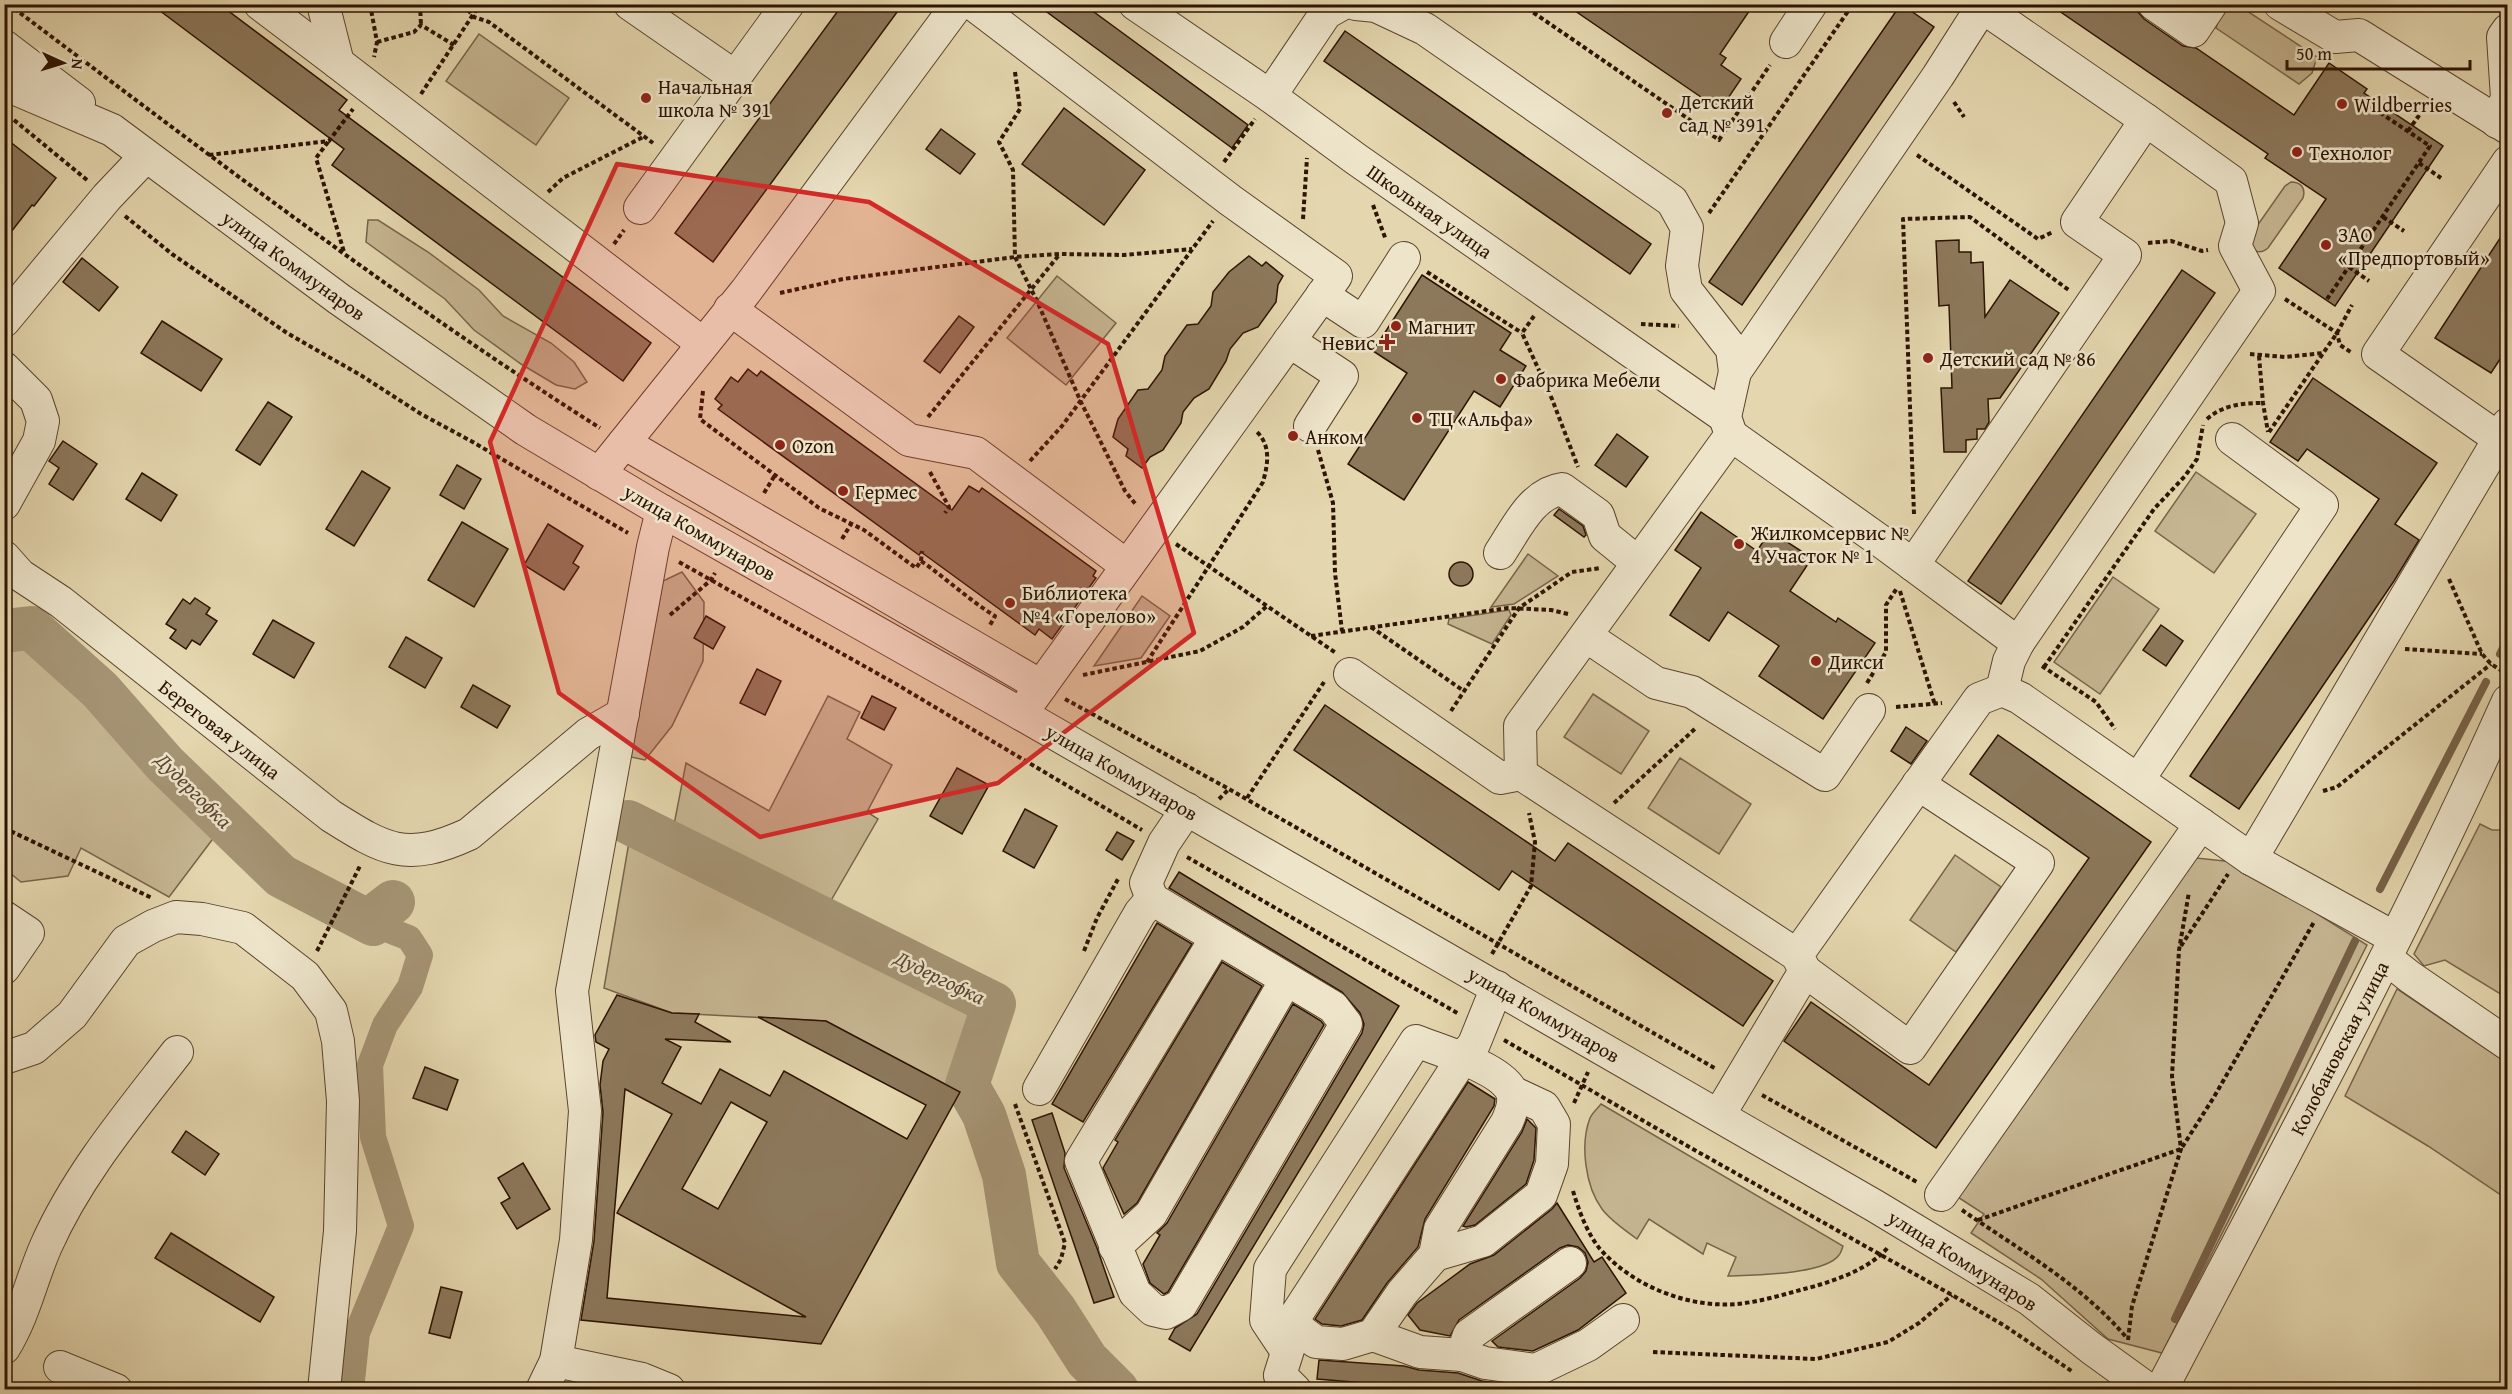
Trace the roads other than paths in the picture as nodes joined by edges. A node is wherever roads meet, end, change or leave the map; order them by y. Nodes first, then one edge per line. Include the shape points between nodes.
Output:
1 (260, 4) edge
2 (323, 4) edge
3 (788, 4) edge
4 (958, 4) edge
5 (973, 4) edge
6 (1134, 4) edge
7 (1342, 4) edge
8 (1356, 4) edge
9 (1811, 4) edge
10 (2154, 4) edge
11 (2211, 4) edge
12 (2280, 4) edge
13 (1980, 6) edge
14 (651, 10) edge
15 (2508, 30) edge
16 (1786, 42) road end
17 (4, 46) edge
18 (338, 63) junction
19 (734, 76) junction
20 (4, 84) edge
21 (1270, 96) junction
22 (2146, 120) junction
23 (2502, 125) edge
24 (112, 130) junction
25 (146, 156) junction
26 (2508, 162) edge
27 (640, 208) road end
28 (1417, 266) road end
29 (1322, 295) junction
30 (738, 300) junction
31 (4, 321) edge
32 (1289, 341) junction
33 (694, 353) junction
34 (4, 368) edge
35 (1735, 372) junction
36 (1310, 426) road end
37 (1728, 426) junction
38 (2504, 436) edge
39 (624, 443) junction
40 (2251, 443) road end
41 (599, 474) junction
42 (4, 504) edge
43 (662, 511) junction
44 (1500, 553) dead end
45 (1638, 562) junction
46 (1913, 565) junction
47 (12, 566) edge
48 (1127, 566) junction
49 (1590, 630) junction
50 (2018, 643) junction
51 (1338, 671) road end
52 (1043, 683) junction
53 (1990, 695) junction
54 (1869, 710) road end
55 (623, 714) junction
56 (1021, 714) junction
57 (2504, 719) edge
58 (2129, 773) junction
59 (1521, 774) junction
60 (1918, 784) junction
61 (1187, 809) junction
62 (2201, 824) junction
63 (2251, 859) junction
64 (1152, 899) junction
65 (4, 917) edge
66 (1216, 938) junction
67 (2390, 948) junction
68 (1801, 963) junction
69 (4, 968) edge
70 (1286, 980) junction
71 (1497, 987) junction
72 (2508, 1044) edge
73 (177, 1052) dead end
74 (4, 1058) edge
75 (1462, 1059) junction
76 (1040, 1089) dead end
77 (1512, 1092) junction
78 (1719, 1115) junction
79 (1941, 1195) road end
80 (1115, 1246) junction
81 (1435, 1255) junction
82 (1570, 1263) dead end
83 (1623, 1320) dead end
84 (1373, 1335) junction
85 (1292, 1337) junction
86 (4, 1348) edge
87 (1462, 1355) junction
88 (556, 1360) junction
89 (60, 1367) dead end
90 (116, 1389) edge
91 (324, 1389) edge
92 (542, 1389) edge
93 (669, 1389) edge
94 (1295, 1389) edge
95 (2149, 1389) edge
96 (2161, 1389) edge

1 - 18 street
2 - 18 street
3 - 19 street
4 - 30 street
5 - 29 street via 1336,276
6 - 21 street, Школьная улица
7 - 21 street via 1326,13
8 - 35 street via 1376,6 1425,29 1672,201 1687,228 1682,266 1686,290 1732,349
9 - 16 street
10 - 11 street via 2193,31
12 - 23 street via 2335,37 2359,35
13 - 22 street
13 - 35 street via 1895,139
14 - 19 street
15 - 23 street via 2503,37 2506,98
17 - 24 street, улица Коммунаров
18 - 33 street via 599,264
19 - 27 street
20 - 24 street, улица Коммунаров
21 - 37 street, Школьная улица
22 - 46 street via 2077,222 2125,255
22 - 50 street via 2231,181 2242,223 2235,246 2259,291
24 - 25 street, улица Коммунаров
25 - 31 street
25 - 41 street, улица Коммунаров via 348,306 526,430
26 - 38 street via 2378,354
28 - 29 street via 1363,322
29 - 32 street
30 - 33 street
30 - 48 street via 909,440 976,453
32 - 36 street via 1342,376
32 - 48 street
33 - 39 street
34 - 42 street via 36,400 44,421 39,441
35 - 37 street
37 - 45 street
37 - 46 street, Школьная улица
38 - 63 street
39 - 41 street
39 - 52 street
40 - 58 street via 2322,505
41 - 43 street, улица Коммунаров
43 - 55 street
43 - 56 street, улица Коммунаров
44 - 45 street via 1532,506 1552,491 1562,489 1598,515 1605,536
45 - 49 street
46 - 50 street, Школьная улица
47 - 55 street, Береговая улица via 331,816 373,842 399,851 434,847 469,834 588,734
48 - 52 street
49 - 54 street via 1656,683 1692,692 1825,775
49 - 59 street via 1520,726
50 - 53 street
51 - 59 street via 1500,778
52 - 56 street
53 - 58 street via 2020,698
53 - 60 street via 1948,742
55 - 88 street via 572,991 585,1111 576,1240
56 - 61 street, улица Коммунаров
57 - 67 street, Колобановская улица
58 - 62 street
59 - 68 street
60 - 68 street
60 - 68 street via 2038,863 1910,1048
61 - 64 street via 1164,843 1146,883
61 - 71 street, улица Коммунаров
62 - 63 street
62 - 79 street
63 - 67 street via 2326,901
64 - 66 street
64 - 76 street via 1140,913
65 - 69 street via 28,933
66 - 70 street
66 - 80 street via 1081,1161
67 - 72 street
67 - 96 street, Колобановская улица
68 - 78 street
70 - 80 street via 1151,1214
70 - 80 street via 1333,1007 1346,1024 1181,1305 1166,1313 1153,1310 1135,1293
71 - 75 street via 1474,1044
71 - 78 street, улица Коммунаров
73 - 86 street via 88,1168 46,1246 17,1327
74 - 91 street via 34,1048 72,1015 126,941 176,917 243,928 305,976 331,1011 343,1101 340,1231
75 - 77 street via 1501,1079
75 - 85 street via 1296,1315
75 - 85 street via 1416,1041 1270,1269 1266,1320
77 - 81 street via 1507,1122 1440,1229
77 - 81 street via 1544,1107 1554,1124 1552,1164 1541,1195 1483,1240
78 - 95 street, улица Коммунаров via 2029,1299
81 - 84 street
82 - 87 street via 1468,1335
83 - 87 street via 1588,1345 1536,1370 1485,1363
84 - 85 street via 1343,1344 1316,1342 1301,1331
84 - 87 street via 1420,1352
85 - 94 street via 1280,1375
88 - 92 street
88 - 93 street
89 - 90 street

